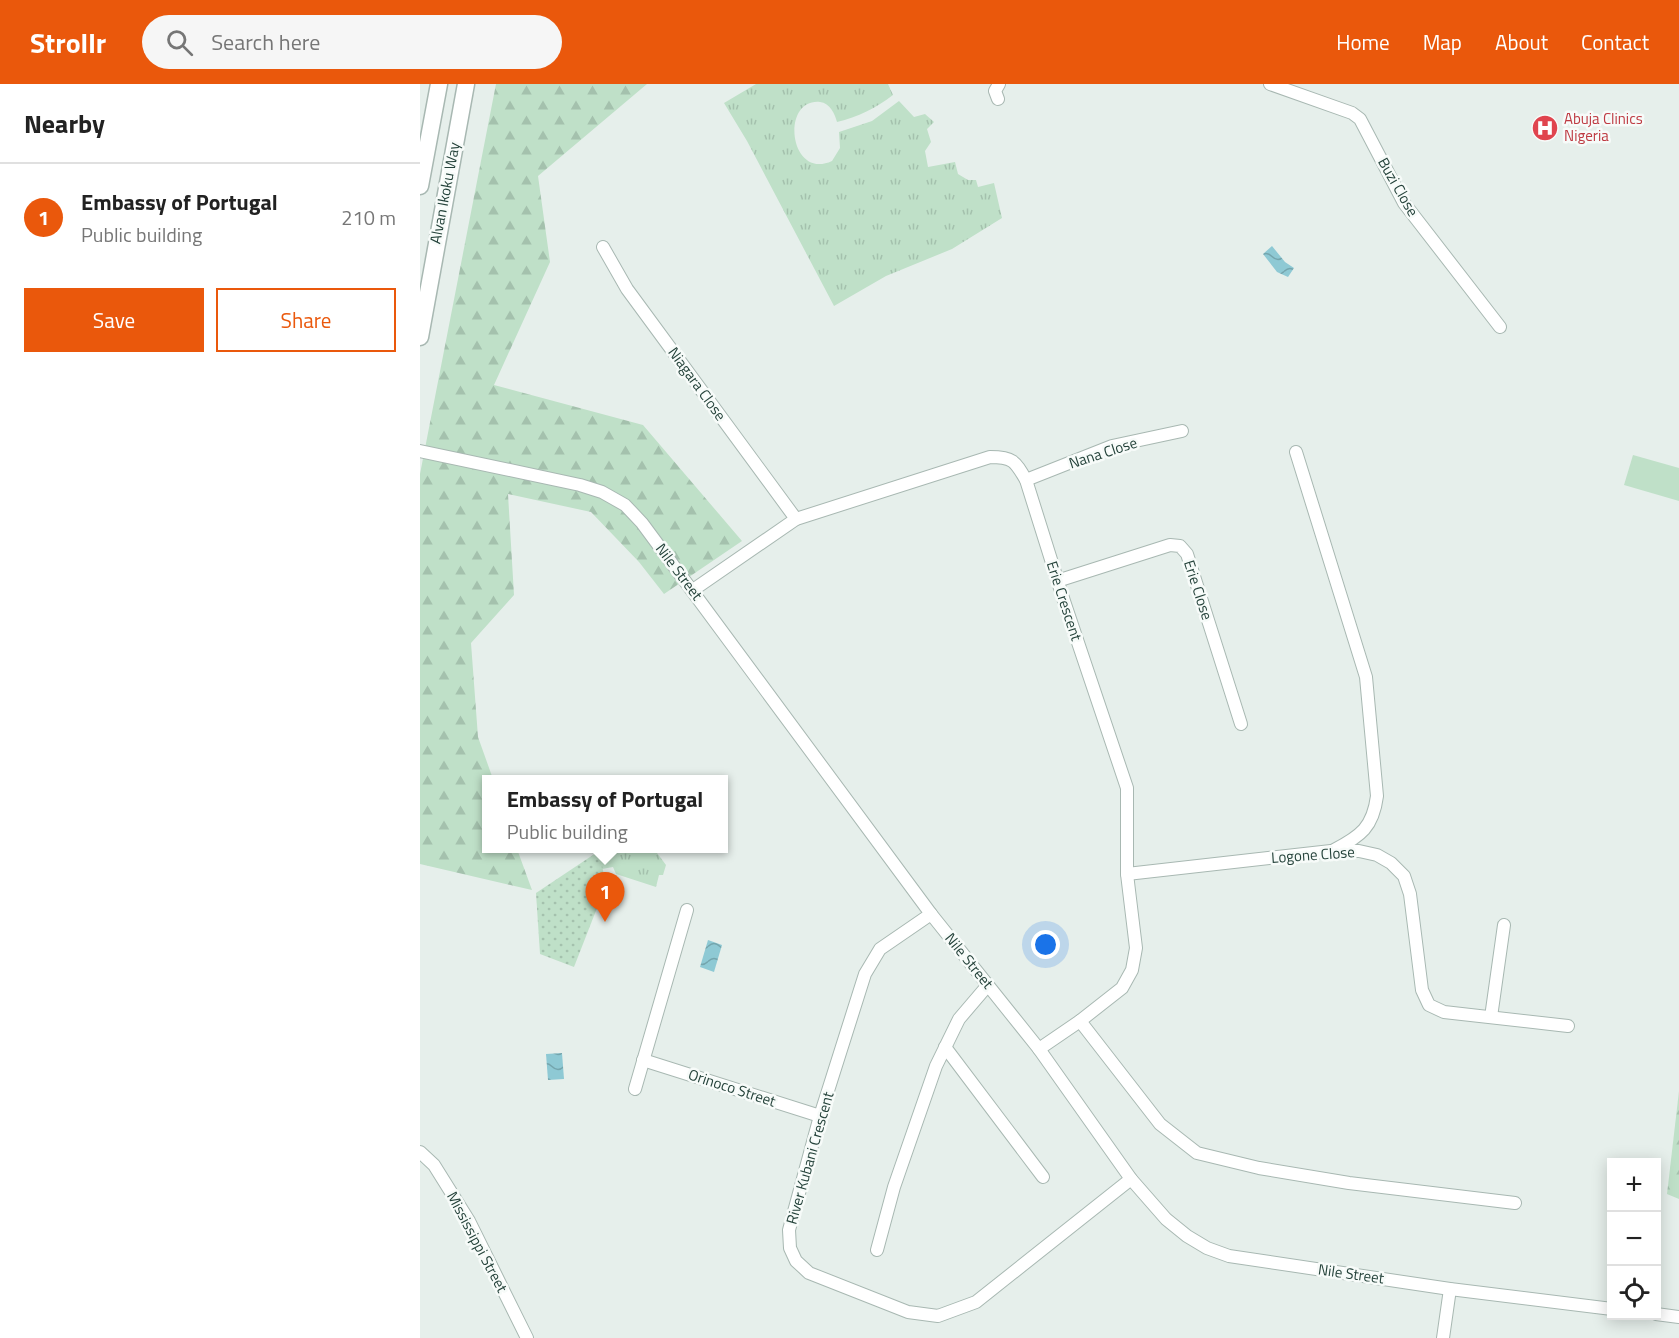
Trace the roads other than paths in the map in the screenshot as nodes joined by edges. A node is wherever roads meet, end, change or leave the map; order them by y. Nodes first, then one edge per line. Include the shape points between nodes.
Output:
1 (439, 84) edge
2 (466, 84) edge
3 (999, 84) edge
4 (1270, 84) edge
5 (999, 99) dead end
6 (420, 186) edge
7 (603, 246) dead end
8 (1500, 327) dead end
9 (420, 337) edge
10 (1182, 431) dead end
11 (420, 451) edge
12 (1296, 452) dead end
13 (1026, 480) junction
14 (796, 519) junction
15 (1057, 581) junction
16 (693, 590) junction
17 (1241, 724) dead end
18 (1331, 851) junction
19 (1127, 874) junction
20 (687, 910) dead end
21 (931, 914) junction
22 (1504, 926) dead end
23 (988, 985) junction
24 (1491, 1017) junction
25 (1080, 1021) junction
26 (1568, 1026) dead end
27 (945, 1047) junction
28 (1039, 1049) junction
29 (643, 1060) junction
30 (635, 1089) dead end
31 (820, 1116) junction
32 (420, 1152) edge
33 (1043, 1177) dead end
34 (1131, 1179) junction
35 (1515, 1203) dead end
36 (877, 1250) dead end
37 (1450, 1289) junction
38 (1607, 1309) edge
39 (1661, 1315) edge
40 (1679, 1317) edge
41 (527, 1338) edge
42 (1443, 1338) edge

1 - 6 street, Alvan Ikoku Way
2 - 9 street, Alvan Ikoku Way
3 - 5 street via 994,91
4 - 8 street, Buzi Close via 1360,119 1404,203
7 - 14 street, Niagara Close via 627,289
10 - 13 street, Nana Close via 1112,446
11 - 16 street, Nile Street via 602,492 625,505 642,523
12 - 18 street via 1366,677 1377,796 1374,814 1365,829
13 - 14 street, Erie Crescent via 1016,462 990,457
13 - 15 street, Erie Crescent
14 - 16 street, Erie Crescent
15 - 17 street, Erie Close via 1170,545 1180,546 1187,554
15 - 19 street, Erie Crescent via 1127,788
16 - 21 street, Nile Street
18 - 19 street, Logone Close
18 - 24 street, Logone Close via 1377,855 1404,876 1410,894 1422,990 1430,1005 1444,1012
19 - 25 street, Erie Crescent via 1136,948 1132,970 1122,988
20 - 29 street
21 - 23 street, Nile Street
21 - 31 street, River Kubani Crescent via 874,957
22 - 24 street
23 - 27 street via 959,1019
23 - 28 street, Nile Street
24 - 26 street, Logone Close
25 - 28 street, Erie Crescent
25 - 35 street via 1160,1124 1197,1153 1349,1183
27 - 33 street
27 - 36 street via 894,1187
28 - 34 street, Nile Street
29 - 30 street
29 - 31 street, Orinoco Street
31 - 34 street, River Kubani Crescent via 793,1211 790,1248 796,1261 809,1273 908,1312 938,1316 976,1302
32 - 41 street, Mississippi Street via 435,1165 469,1221
34 - 37 street, Nile Street via 1166,1219 1187,1236 1229,1256
37 - 38 street, Nile Street
37 - 42 street
39 - 40 street

